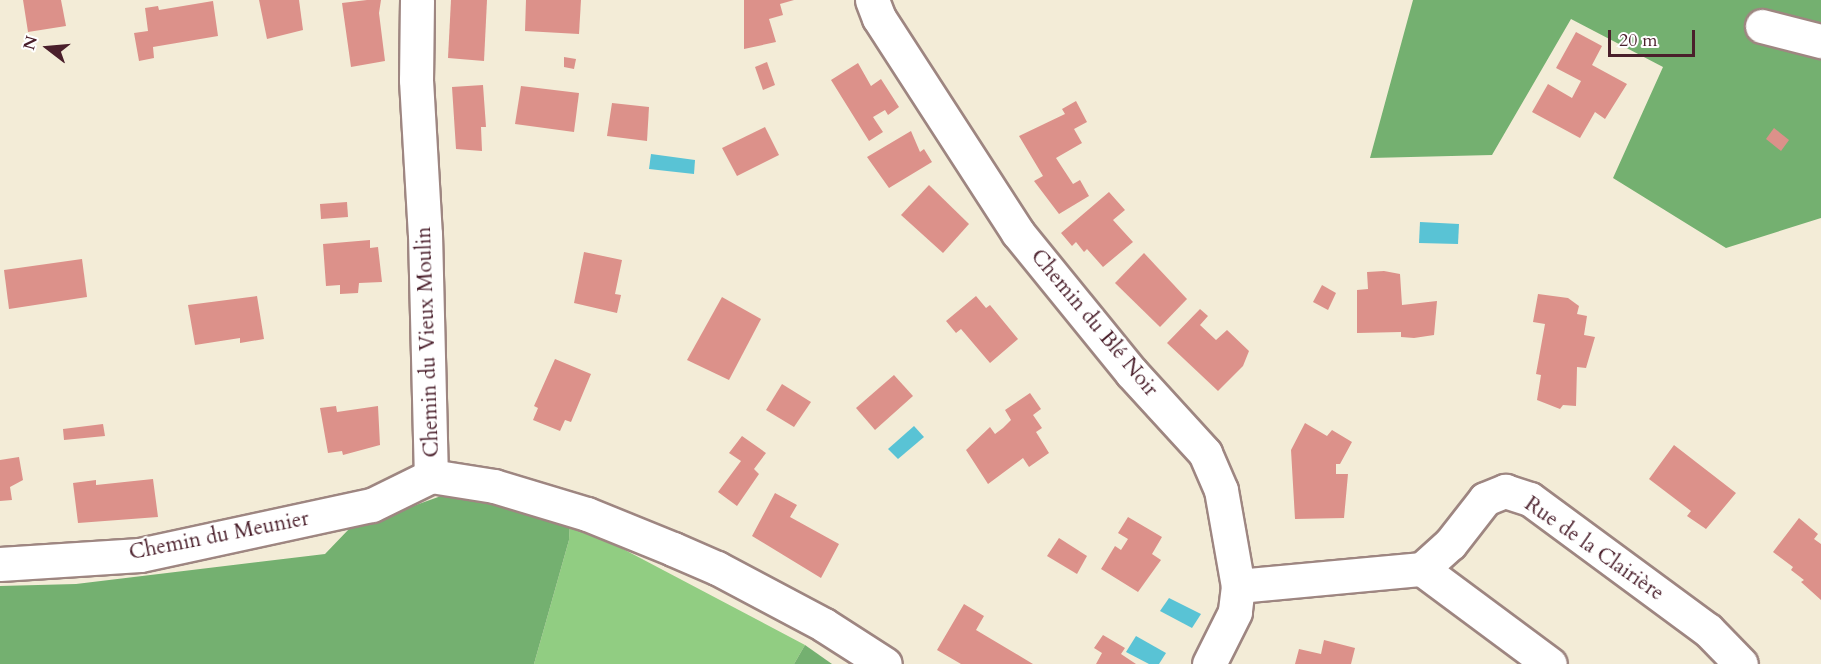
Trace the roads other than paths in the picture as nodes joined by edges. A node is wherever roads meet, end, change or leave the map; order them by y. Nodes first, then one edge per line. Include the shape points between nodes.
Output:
1 (417, 0) edge
2 (872, 0) edge
3 (1762, 26) dead end
4 (1821, 41) edge
5 (431, 476) junction
6 (0, 564) edge
7 (1422, 569) junction
8 (1239, 586) junction
9 (885, 664) edge
10 (1209, 664) edge
11 (1550, 664) edge
12 (1741, 664) edge

1 - 5 street, Chemin du Vieux Moulin via 416,80 425,234
2 - 8 street, Chemin du Blé Noir via 879,18 1018,233 1131,372 1205,453 1221,490
3 - 4 street
5 - 6 street, Chemin du Meunier via 372,505 140,555
5 - 9 street, Chemin du Vieux Moulin via 494,486 587,514 673,549 805,615
7 - 8 street
7 - 11 street
7 - 12 street, Rue de la Clairière via 1450,544 1485,499 1505,491 1530,499 1708,630
8 - 10 street, Chemin du Blé Noir via 1235,612

